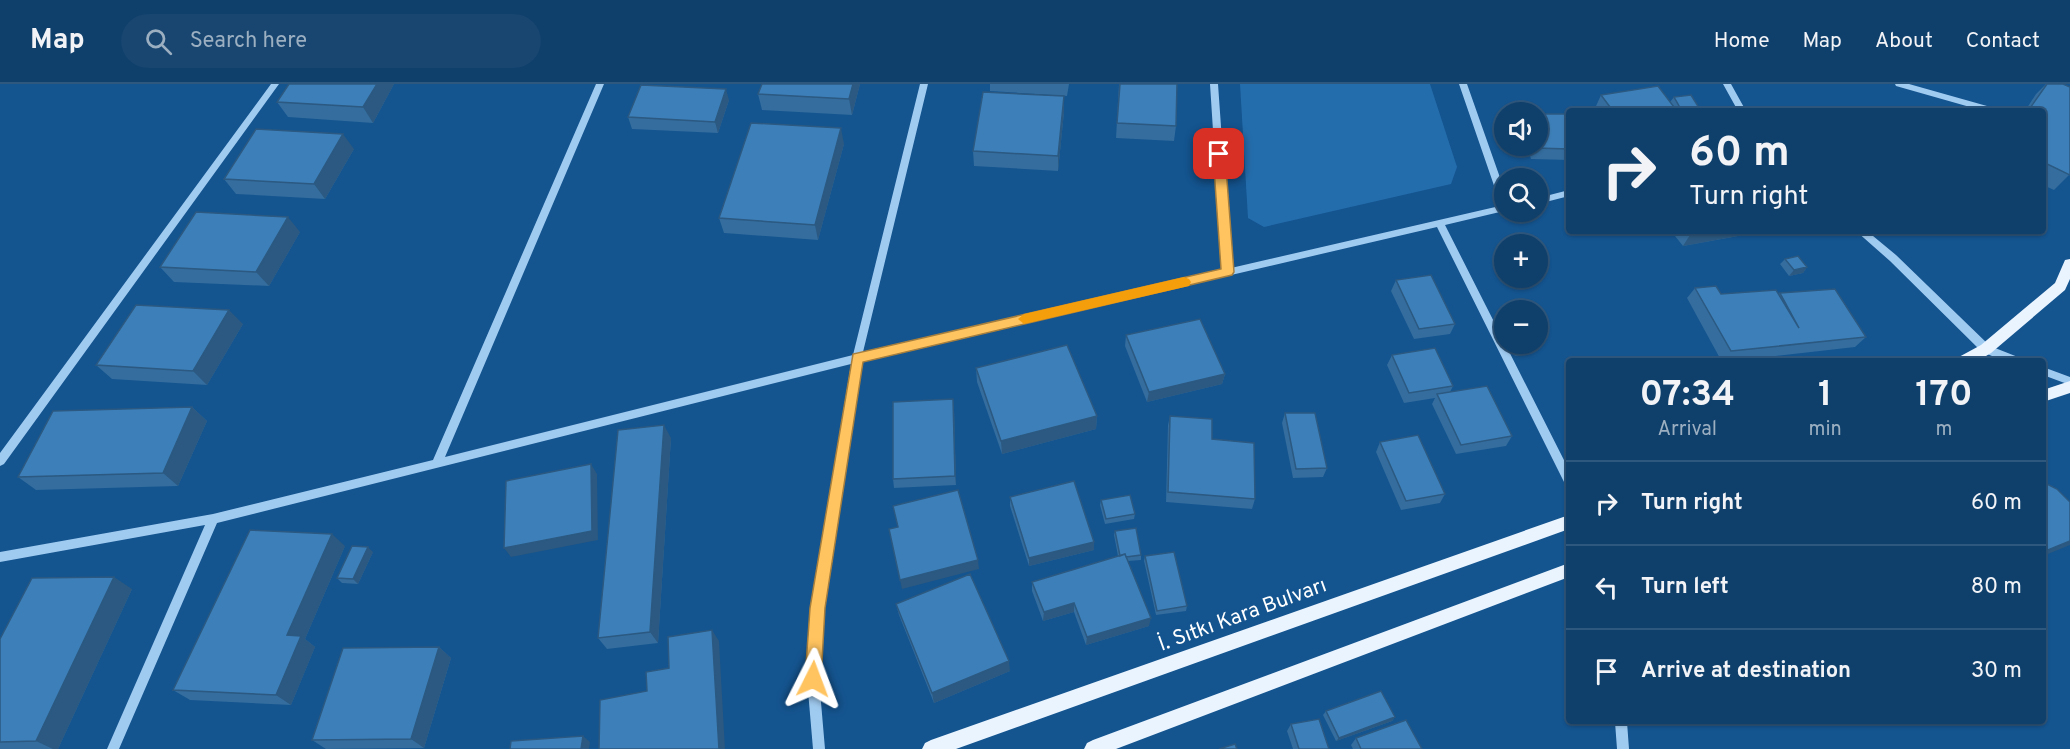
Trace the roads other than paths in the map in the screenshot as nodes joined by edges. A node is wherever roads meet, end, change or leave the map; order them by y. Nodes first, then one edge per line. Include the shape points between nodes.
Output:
1 (275, 84) edge
2 (600, 84) edge
3 (924, 84) edge
4 (1214, 84) edge
5 (1463, 84) edge
6 (1727, 84) edge
7 (1899, 84) edge
8 (1740, 108) edge
9 (1984, 108) dead end
10 (1494, 172) edge
11 (1566, 194) edge
12 (1548, 198) edge
13 (1494, 210) edge
14 (1440, 224) junction
15 (1865, 234) edge
16 (2070, 264) edge
17 (1227, 272) junction
18 (1986, 349) junction
19 (857, 358) junction
20 (1969, 358) edge
21 (2009, 358) edge
22 (2046, 372) edge
23 (2070, 381) edge
24 (2070, 387) edge
25 (2046, 395) edge
26 (0, 461) edge
27 (436, 464) junction
28 (1566, 475) edge
29 (213, 519) junction
30 (1566, 523) edge
31 (0, 557) edge
32 (1566, 571) edge
33 (1621, 724) edge
34 (113, 749) edge
35 (819, 749) edge
36 (931, 749) edge
37 (1094, 749) edge
38 (1623, 749) edge

1 - 26 street
2 - 27 street
3 - 19 street
4 - 17 street
5 - 10 street
6 - 8 street
7 - 9 street
11 - 12 street
13 - 14 street
14 - 17 street
14 - 28 street
15 - 18 street
16 - 18 main road via 2060,286
17 - 19 street
18 - 20 main road
18 - 21 street
19 - 27 street
19 - 35 street via 817,608 813,679
22 - 23 street
24 - 25 main road
27 - 29 street
29 - 31 street
29 - 34 street
30 - 36 main road, İ. Sıtkı Kara Bulvarı
32 - 37 main road
33 - 38 street

